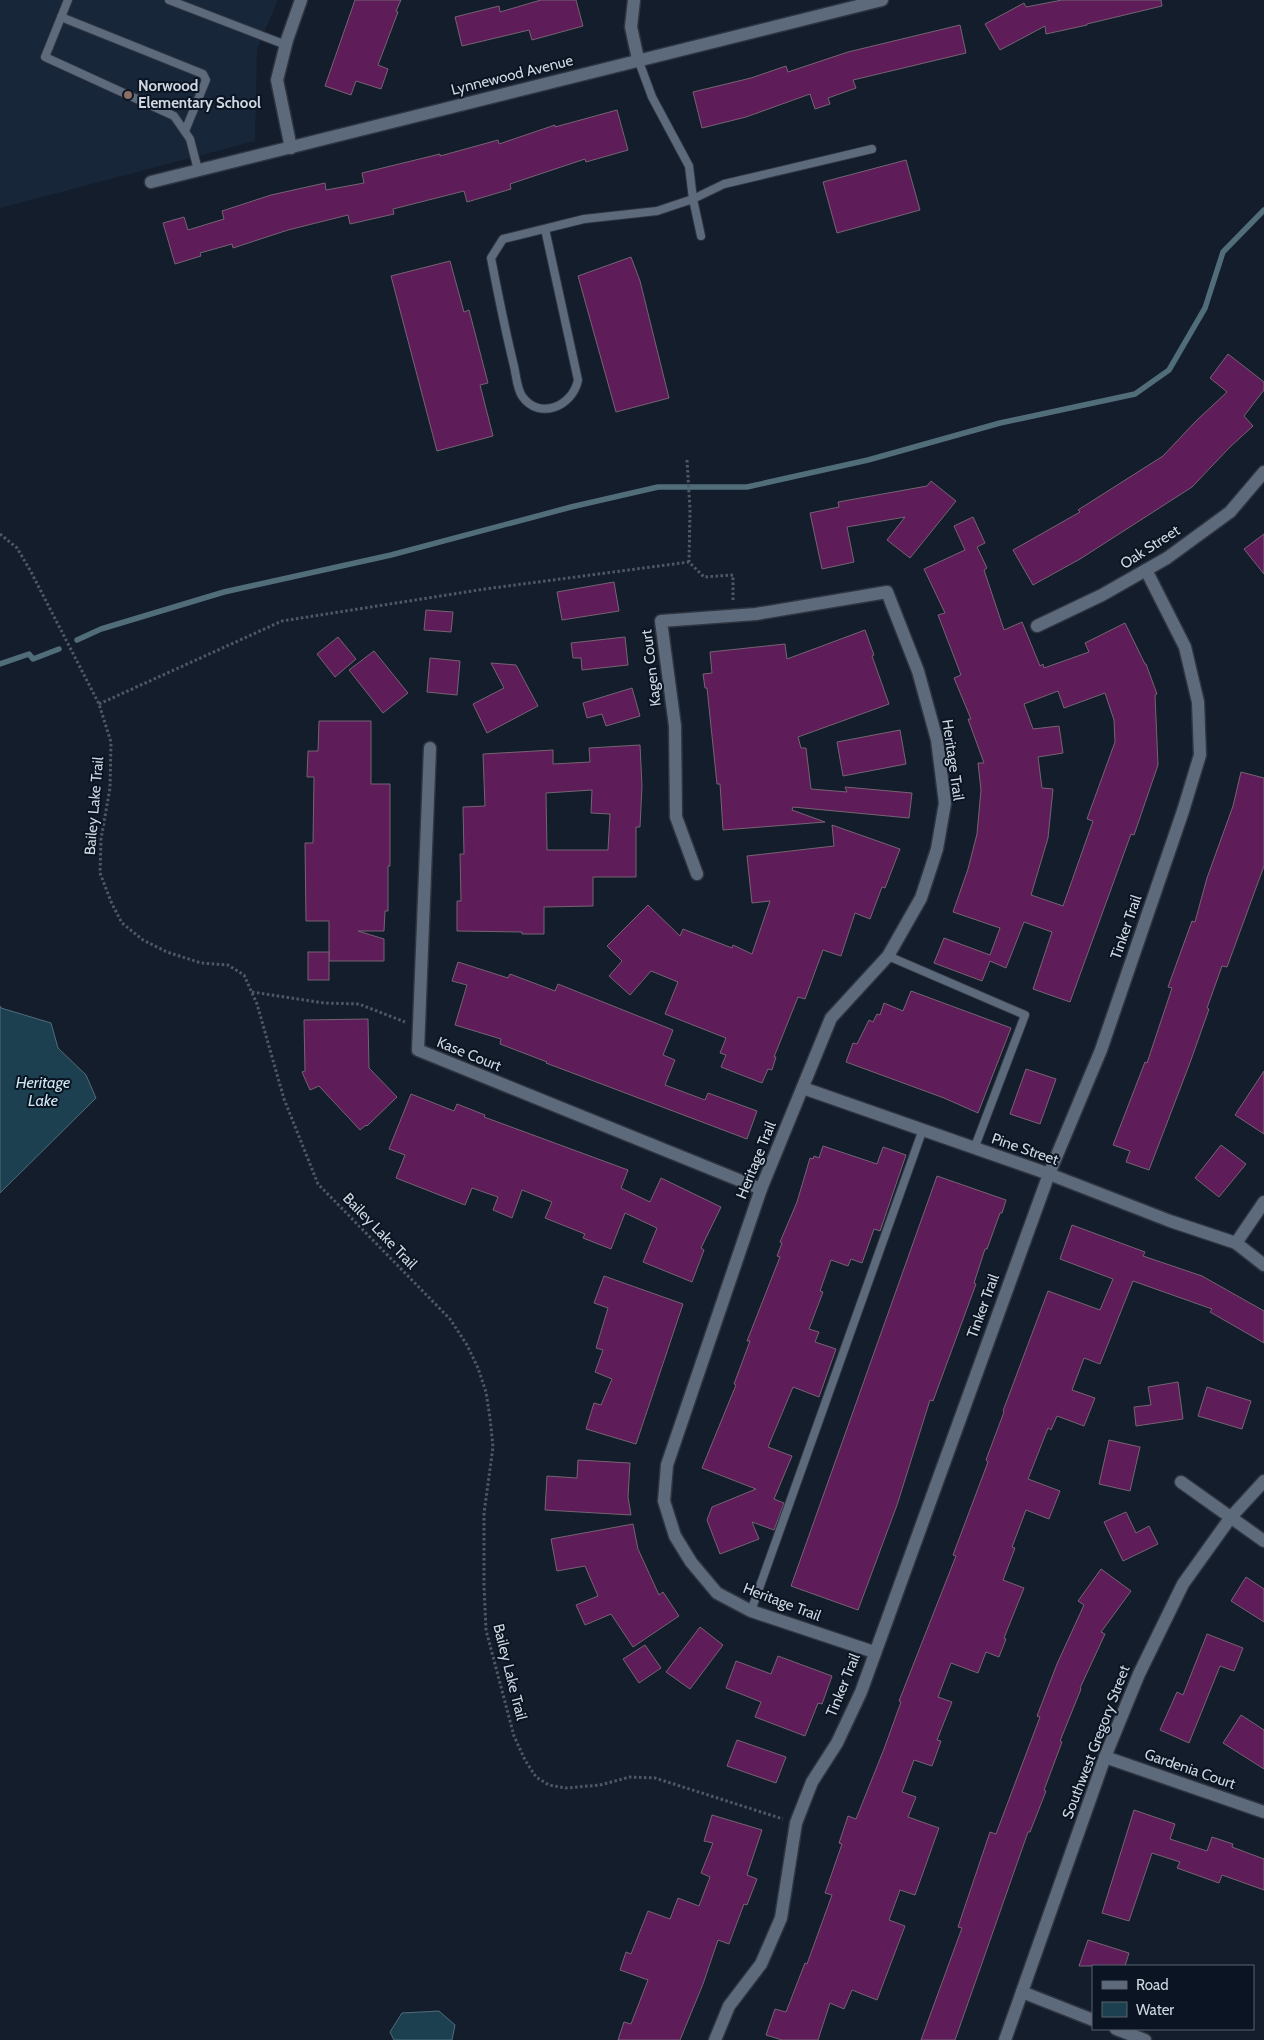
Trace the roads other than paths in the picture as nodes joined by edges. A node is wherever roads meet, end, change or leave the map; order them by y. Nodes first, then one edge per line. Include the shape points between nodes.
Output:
1 (68, 0) edge
2 (169, 0) edge
3 (301, 0) edge
4 (634, 0) edge
5 (882, 0) edge
6 (61, 17) junction
7 (286, 45) junction
8 (638, 59) junction
9 (185, 131) junction
10 (291, 148) junction
11 (872, 149) dead end
12 (198, 170) junction
13 (151, 182) dead end
14 (693, 200) junction
15 (545, 228) junction
16 (701, 236) dead end
17 (1264, 472) edge
18 (1146, 570) junction
19 (887, 592) joint
20 (1037, 626) dead end
21 (430, 748) dead end
22 (696, 874) dead end
23 (888, 956) junction
24 (803, 1088) junction
25 (923, 1129) junction
26 (974, 1149) junction
27 (1049, 1174) junction
28 (761, 1189) junction
29 (1264, 1202) edge
30 (1236, 1243) junction
31 (1264, 1265) edge
32 (1264, 1481) edge
33 (1181, 1482) dead end
34 (1230, 1517) junction
35 (1264, 1541) edge
36 (751, 1611) junction
37 (874, 1652) junction
38 (1105, 1756) junction
39 (1264, 1812) edge
40 (1022, 1992) junction
41 (1092, 2020) edge
42 (1119, 2030) edge
43 (714, 2040) edge
44 (1005, 2040) edge
45 (1146, 2040) edge

1 - 6 lane
2 - 7 lane
3 - 7 street
4 - 8 street via 631,27
5 - 8 street, Lynnewood Avenue
6 - 9 lane via 45,57 174,116
6 - 9 lane via 203,74 206,80
7 - 10 street via 277,80
8 - 10 street, Lynnewood Avenue
8 - 14 lane via 652,97 689,166
9 - 12 lane
10 - 12 street, Lynnewood Avenue
11 - 14 lane via 724,184
12 - 13 street, Lynnewood Avenue
14 - 15 lane via 657,211 584,218
14 - 16 lane
15 - 15 lane via 503,239 491,258 521,395 530,405 545,409 564,404 576,390 578,380
17 - 18 street, Oak Street via 1230,512
18 - 20 street, Oak Street
18 - 27 street, Tinker Trail via 1185,647 1198,702 1200,755 1101,1050
19 - 22 street, Kagen Court via 756,614 661,620 675,726 676,817
19 - 23 street, Heritage Trail via 918,671 937,740 946,803 938,849 921,898
21 - 28 street, Kase Court via 418,1050
23 - 24 street, Heritage Trail via 831,1018
23 - 26 lane via 1025,1015
24 - 25 street, Pine Street
24 - 28 street, Heritage Trail
25 - 26 street, Pine Street
25 - 36 lane
26 - 27 street, Pine Street
27 - 30 street, Pine Street
27 - 37 street, Tinker Trail
28 - 36 street, Heritage Trail via 667,1465 664,1501 675,1536 691,1562 717,1593
29 - 30 street
30 - 31 street, Pine Street
32 - 34 street, Southwest Gregory Street
33 - 34 street
34 - 35 street
34 - 38 street, Southwest Gregory Street via 1182,1584
36 - 37 street, Heritage Trail
37 - 43 street, Tinker Trail via 861,1692 812,1782 796,1823 781,1918 761,1964 729,2006
38 - 39 street, Gardenia Court
38 - 40 street, Southwest Gregory Street
40 - 41 street
40 - 44 street, Southwest Gregory Street
42 - 45 street

